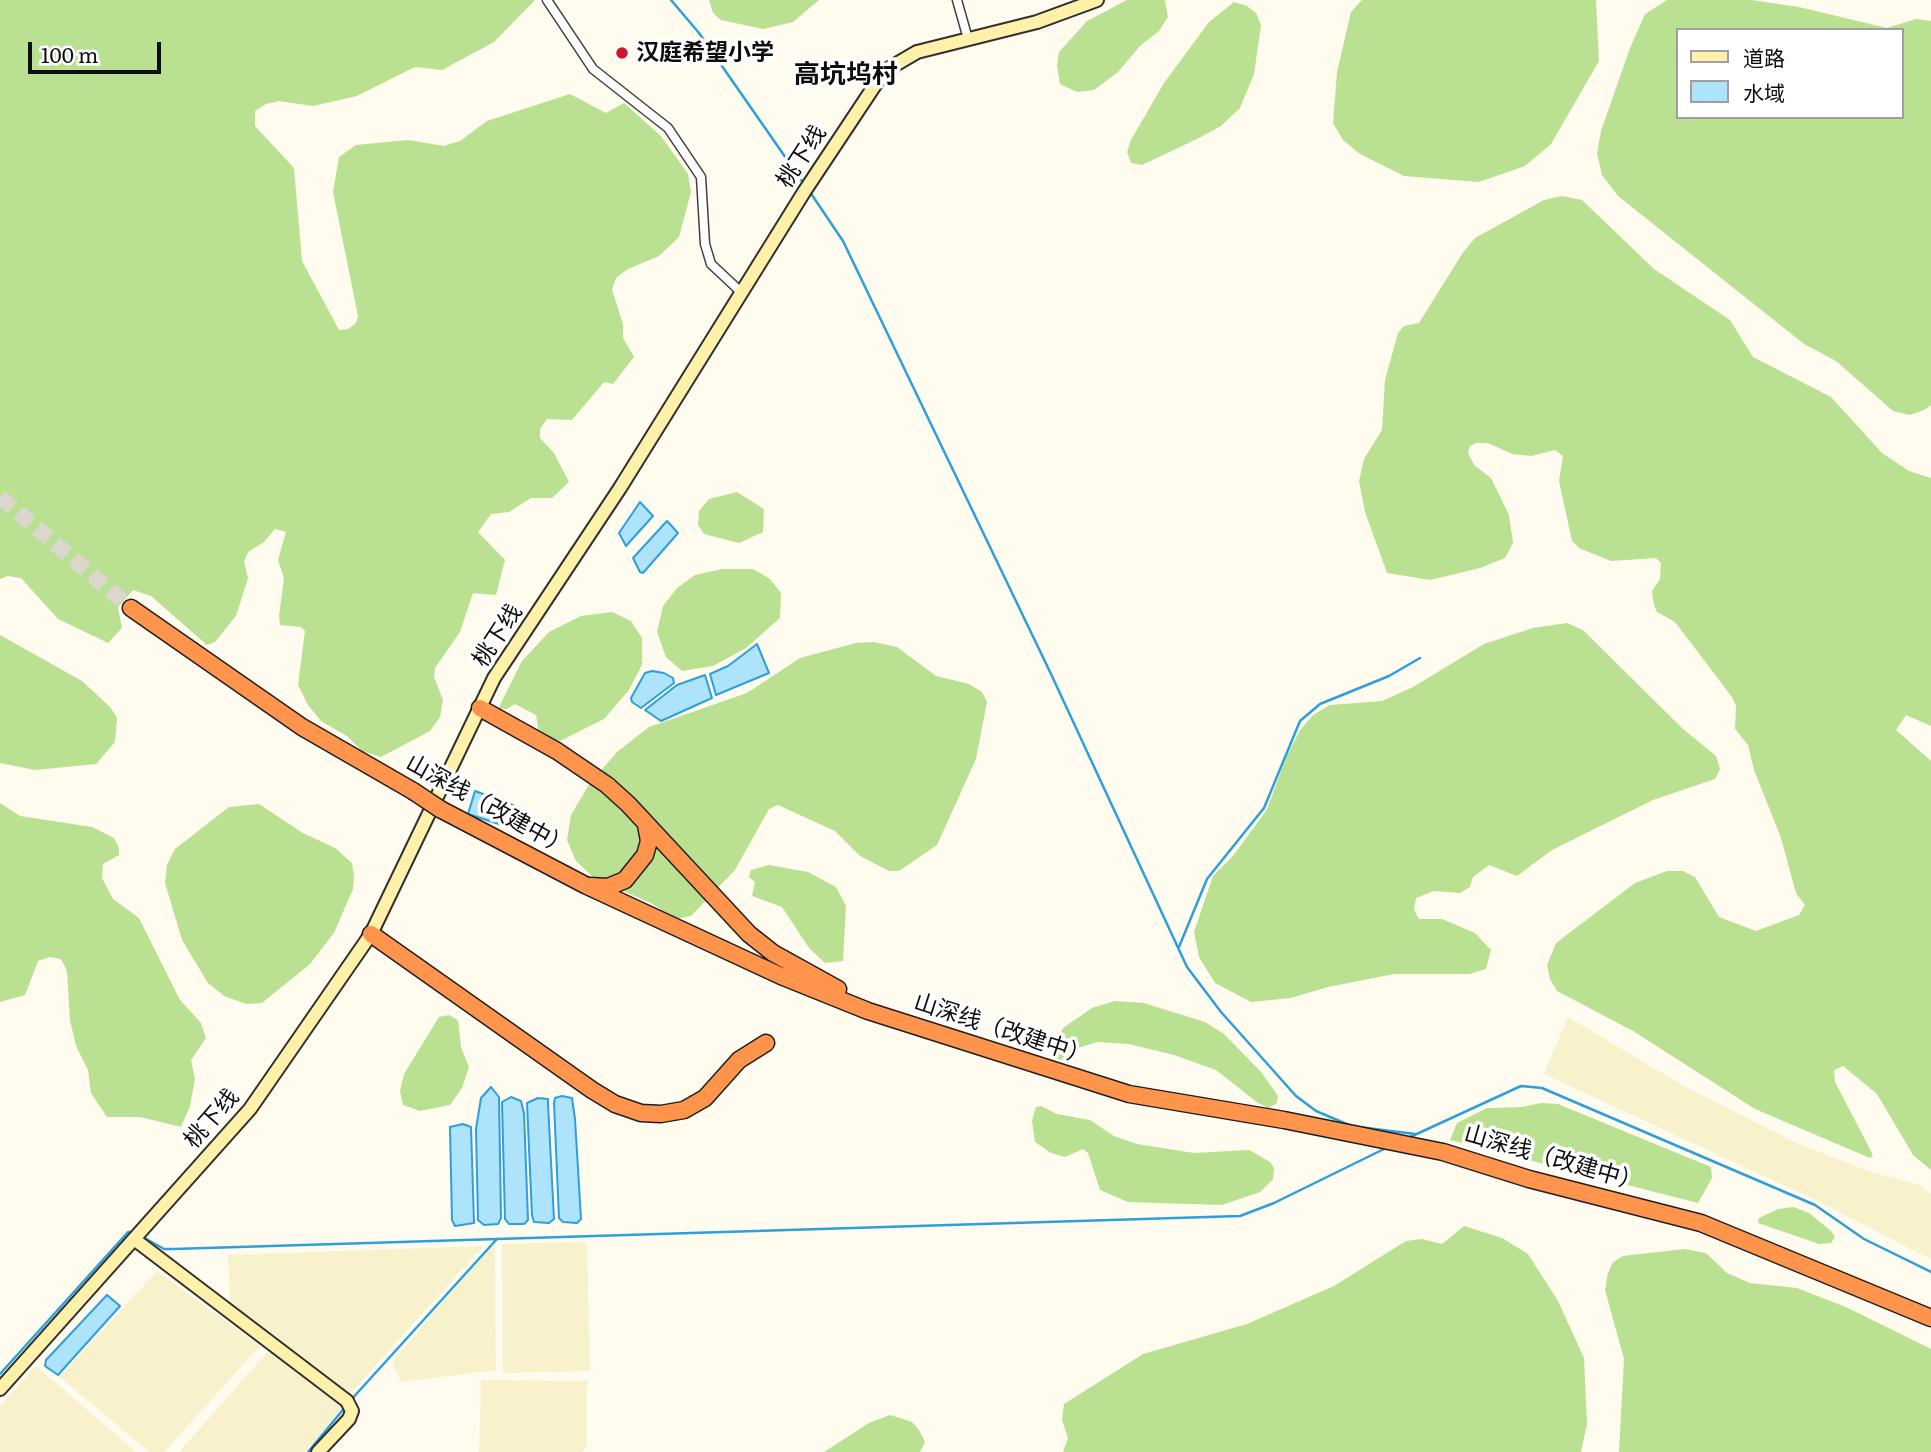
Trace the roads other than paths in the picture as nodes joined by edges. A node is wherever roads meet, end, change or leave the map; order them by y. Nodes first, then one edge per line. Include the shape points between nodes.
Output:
1 (547, 0) edge
2 (957, 0) edge
3 (1097, 0) edge
4 (968, 39) junction
5 (742, 293) junction
6 (131, 608) tunnel mouth
7 (480, 708) junction
8 (646, 825) junction
9 (587, 886) junction
10 (371, 934) junction
11 (940, 1034) junction
12 (766, 1043) dead end
13 (134, 1239) junction
14 (1931, 1318) edge
15 (0, 1389) edge
16 (318, 1452) edge

1 - 5 street via 593,69 668,128 701,177 705,244 712,264
2 - 4 street
3 - 4 main road, 桃下线 via 1037,22
4 - 5 main road, 桃下线 via 917,52 879,79
5 - 7 main road, 桃下线 via 494,678
6 - 9 highway, 山深线（改建中）, bridge via 302,727 474,828
7 - 8 highway via 607,785
7 - 10 main road, 桃下线
8 - 9 highway via 649,841 645,855 625,880 608,887
8 - 11 highway via 727,913 773,953 834,987
9 - 11 highway, 山深线（改建中） via 781,975
10 - 12 highway via 592,1090 641,1113 684,1110 705,1098 739,1060
10 - 13 main road, 桃下线 via 250,1109
11 - 14 highway, 山深线（改建中） via 1129,1094 1443,1152 1702,1223
13 - 15 main road, 桃下线
13 - 16 main road via 347,1401 352,1411 349,1419

